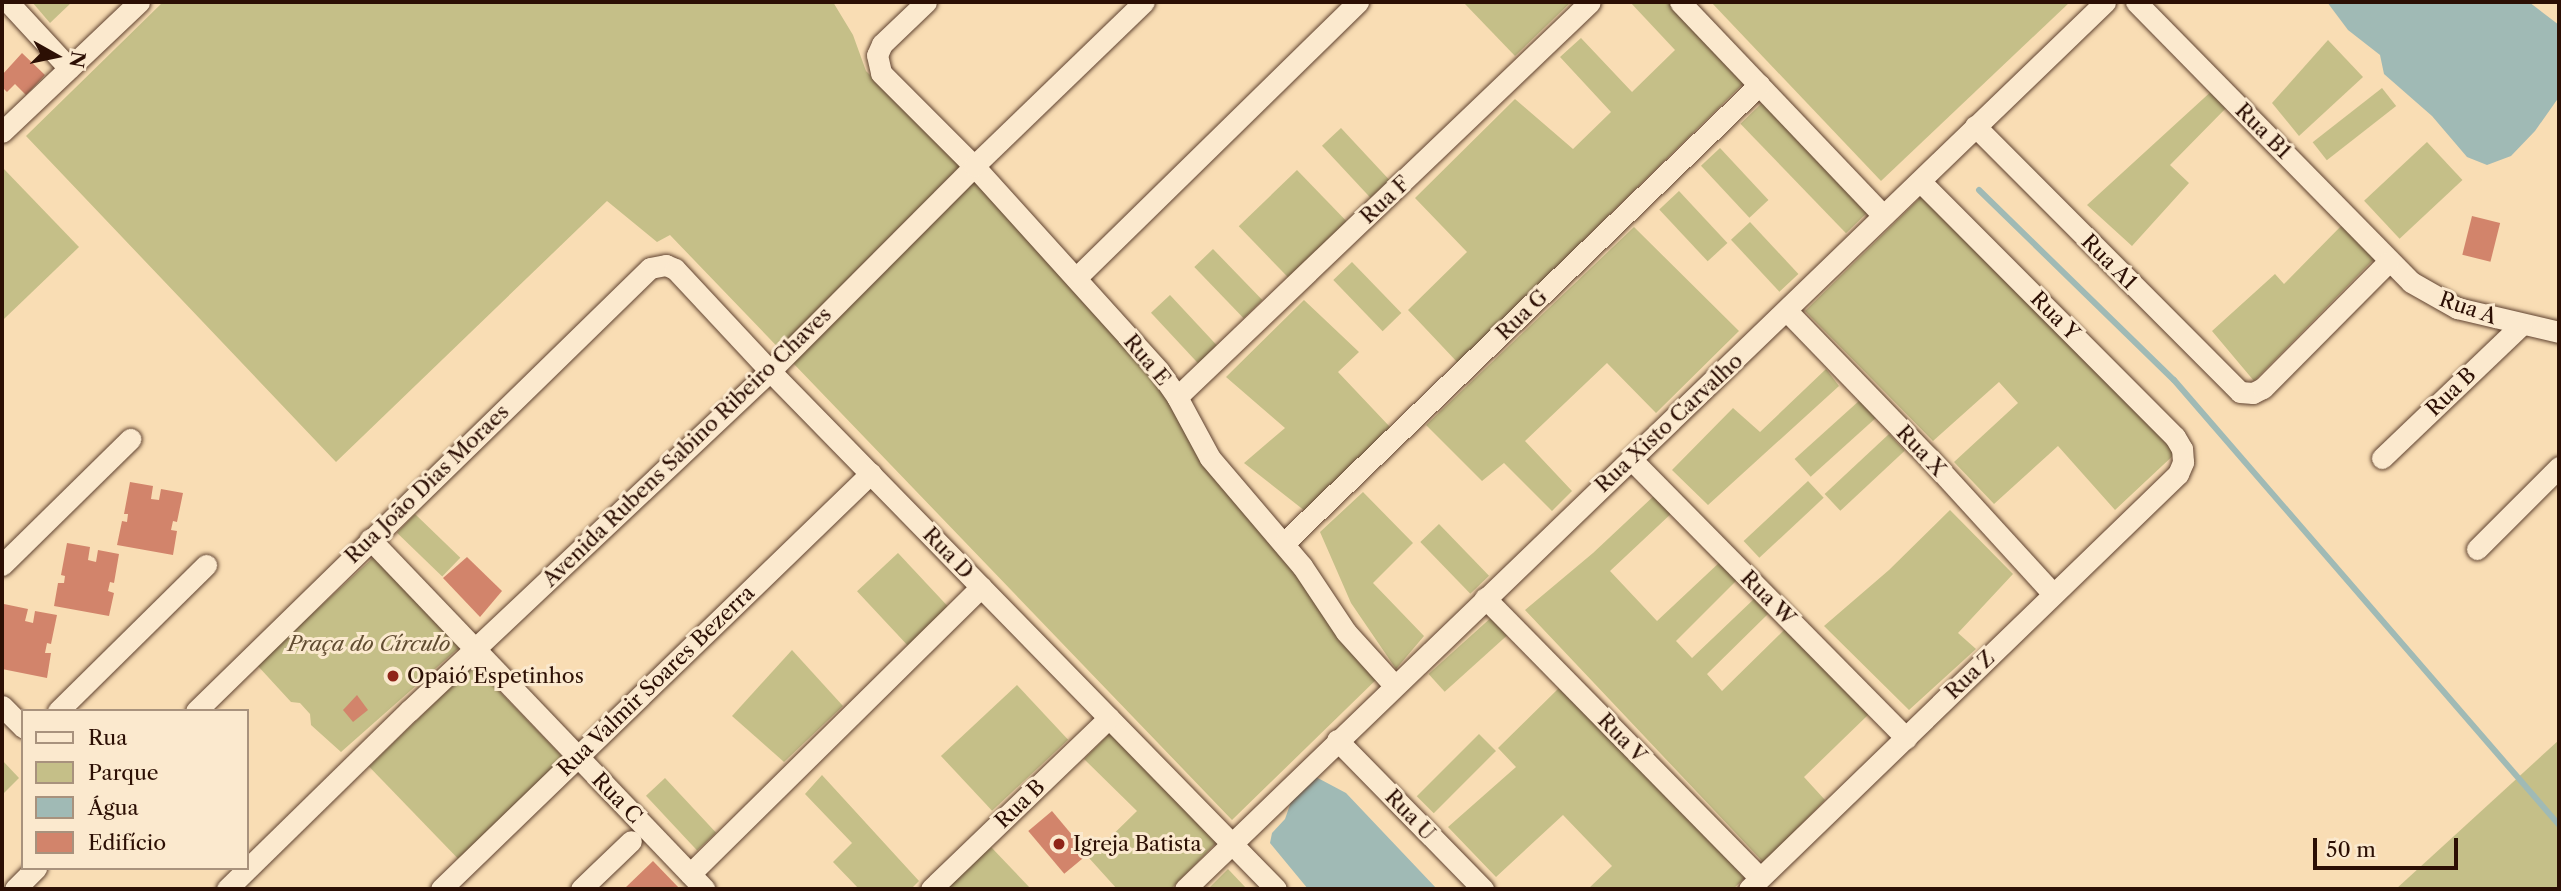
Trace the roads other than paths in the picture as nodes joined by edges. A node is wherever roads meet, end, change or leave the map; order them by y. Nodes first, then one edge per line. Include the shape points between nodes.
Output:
1 (8, 2) edge
2 (139, 2) edge
3 (926, 2) edge
4 (1144, 2) edge
5 (1358, 2) edge
6 (1591, 2) edge
7 (1680, 2) edge
8 (2105, 2) edge
9 (2136, 2) edge
10 (69, 68) junction
11 (1759, 85) junction
12 (1975, 126) junction
13 (2, 132) edge
14 (974, 166) junction
15 (1920, 181) junction
16 (1882, 215) junction
17 (2388, 262) junction
18 (662, 264) joint
19 (1076, 278) junction
20 (1787, 312) junction
21 (2521, 325) junction
22 (2559, 332) edge
23 (770, 371) junction
24 (1177, 397) junction
25 (130, 439) dead end
26 (2183, 456) joint
27 (2382, 458) dead end
28 (1631, 459) junction
29 (2559, 467) edge
30 (871, 472) junction
31 (370, 539) junction
32 (1284, 543) junction
33 (2477, 549) dead end
34 (2, 565) edge
35 (206, 565) dead end
36 (981, 587) junction
37 (2053, 594) junction
38 (1485, 598) junction
39 (475, 649) junction
40 (1394, 685) junction
41 (2, 706) edge
42 (60, 709) edge
43 (198, 709) edge
44 (1109, 718) junction
45 (21, 725) edge
46 (1906, 737) junction
47 (1337, 740) junction
48 (578, 756) junction
49 (631, 841) dead end
50 (1233, 843) junction
51 (34, 870) edge
52 (248, 870) edge
53 (248, 870) edge
54 (698, 882) edge
55 (1754, 884) edge
56 (15, 889) edge
57 (228, 889) edge
58 (441, 889) edge
59 (581, 889) edge
60 (931, 889) edge
61 (1185, 889) edge
62 (1276, 889) edge
63 (1483, 889) edge

1 - 10 street
2 - 10 street
3 - 14 street, Rua E via 882,44 877,55 881,73
4 - 14 street, Avenida Rubens Sabino Ribeiro Chaves
5 - 19 street
6 - 24 street, Rua F
7 - 11 street
8 - 12 street, Rua Xisto Carvalho
9 - 17 street, Rua B1
10 - 13 street
11 - 16 street
11 - 32 street, Rua G
12 - 15 street, Rua Xisto Carvalho
12 - 17 street, Rua A1 via 2230,385 2247,393 2263,388
14 - 19 street, Rua E
14 - 23 street, Avenida Rubens Sabino Ribeiro Chaves
15 - 16 street, Rua Xisto Carvalho
15 - 26 street, Rua Y via 2175,437
16 - 20 street, Rua Xisto Carvalho
17 - 21 street, Rua A via 2432,297
18 - 23 street, Rua D via 675,269
18 - 31 street, Rua João Dias Moraes via 650,268
19 - 24 street, Rua E
20 - 28 street, Rua Xisto Carvalho
20 - 37 street, Rua X
21 - 22 street, Rua A
21 - 27 street, Rua B
23 - 30 street, Rua D
23 - 39 street, Avenida Rubens Sabino Ribeiro Chaves
24 - 32 street, Rua E via 1209,458
25 - 34 street
26 - 37 street, Rua Z via 2178,474
28 - 38 street, Rua Xisto Carvalho
28 - 46 street, Rua W
29 - 33 street
30 - 36 street, Rua D
30 - 48 street, Rua Valmir Soares Bezerra
31 - 39 street, Rua C
31 - 43 street, Rua João Dias Moraes
32 - 40 street, Rua E via 1346,632
35 - 42 street
36 - 44 street, Rua D
36 - 54 street, Rua C
37 - 46 street, Rua Z
38 - 40 street, Rua Xisto Carvalho
38 - 55 street, Rua V
39 - 48 street, Rua C
39 - 53 street, Avenida Rubens Sabino Ribeiro Chaves
40 - 47 street, Rua Xisto Carvalho
41 - 45 street
44 - 50 street, Rua D
44 - 60 street, Rua B
46 - 55 street, Rua Z
47 - 50 street, Rua Xisto Carvalho
47 - 63 street, Rua U
48 - 54 street, Rua C
48 - 58 street, Rua Valmir Soares Bezerra
49 - 59 street
50 - 61 street, Rua Xisto Carvalho
50 - 62 street, Rua D
51 - 56 street
52 - 57 street, Avenida Rubens Sabino Ribeiro Chaves

